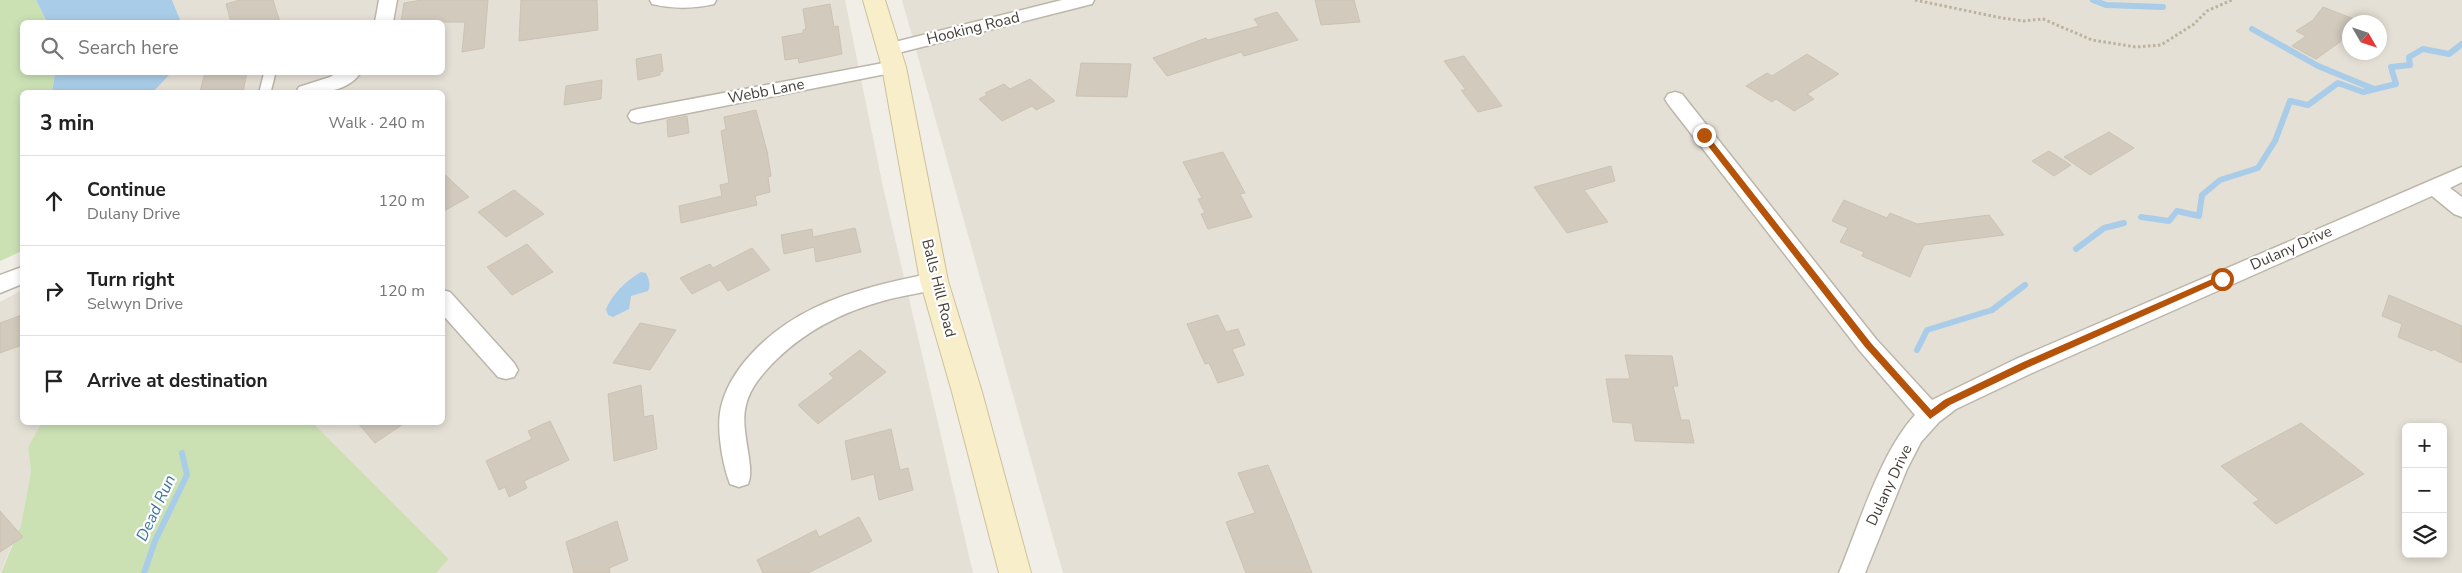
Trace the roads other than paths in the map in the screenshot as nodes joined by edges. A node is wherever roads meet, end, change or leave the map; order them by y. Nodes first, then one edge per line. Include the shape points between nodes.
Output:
1 (388, 0) edge
2 (660, 0) edge
3 (707, 0) edge
4 (874, 0) edge
5 (1085, 0) edge
6 (384, 20) edge
7 (892, 58) junction
8 (269, 75) edge
9 (348, 75) edge
10 (266, 90) edge
11 (312, 90) edge
12 (1675, 99) dead end
13 (638, 116) dead end
14 (2462, 174) edge
15 (2434, 186) junction
16 (2462, 210) edge
17 (20, 277) edge
18 (934, 281) junction
19 (0, 285) edge
20 (445, 301) edge
21 (506, 370) dead end
22 (1930, 415) junction
23 (738, 476) dead end
24 (1015, 573) edge
25 (1852, 573) edge

1 - 6 street
2 - 3 street via 679,3
4 - 7 street, Balls Hill Road
5 - 7 street, Hooking Road
7 - 13 street, Webb Lane
7 - 18 street, Balls Hill Road
8 - 10 lane
9 - 11 street
12 - 22 street via 1868,345
14 - 15 street, Dulany Drive
15 - 16 street
15 - 22 street, Dulany Drive via 2024,366 1947,402
17 - 19 street
18 - 23 street via 841,304 814,316 771,350 752,370 732,411 731,431
18 - 24 street, Balls Hill Road
20 - 21 street
22 - 25 street, Dulany Drive via 1912,435 1895,468

